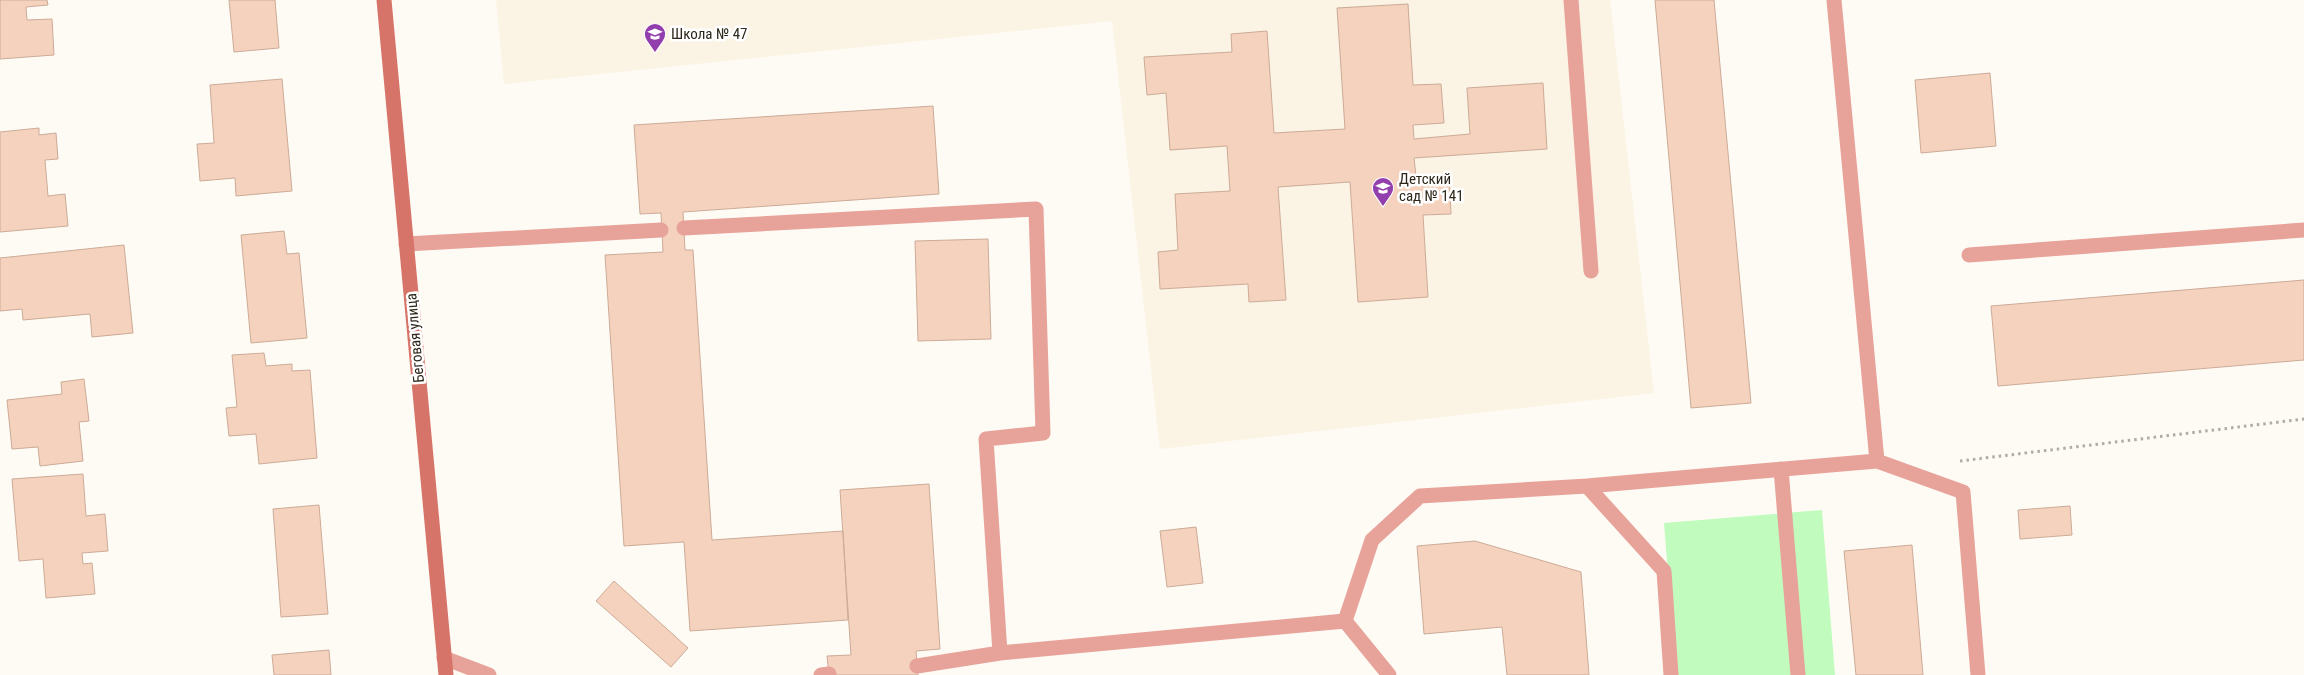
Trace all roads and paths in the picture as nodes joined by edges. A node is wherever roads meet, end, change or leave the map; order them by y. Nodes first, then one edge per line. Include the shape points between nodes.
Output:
1 (384, 0) edge
2 (1571, 0) edge
3 (1834, 0) edge
4 (684, 228) dead end
5 (662, 230) dead end
6 (2304, 230) edge
7 (406, 244) junction
8 (1969, 255) dead end
9 (1591, 271) dead end
10 (2304, 419) edge
11 (1878, 461) junction
12 (1958, 461) dead end
13 (1781, 469) junction
14 (1587, 486) junction
15 (1345, 621) junction
16 (1000, 653) junction
17 (444, 658) junction
18 (917, 666) dead end
19 (446, 675) edge
20 (489, 675) edge
21 (1389, 675) edge
22 (1672, 675) edge
23 (1798, 675) edge
24 (1978, 675) edge

1 - 7 street, Беговая улица
2 - 9 lane
3 - 11 lane
4 - 16 lane via 1036,209 1043,433 986,439
5 - 7 lane
6 - 8 lane
7 - 17 street, Беговая улица
10 - 12 path
11 - 13 lane
11 - 24 lane via 1963,492
13 - 14 lane
13 - 23 lane
14 - 15 lane via 1420,496 1372,540
14 - 22 lane via 1664,571
15 - 16 lane
15 - 21 lane
16 - 18 lane
17 - 19 street, Беговая улица
17 - 20 lane

